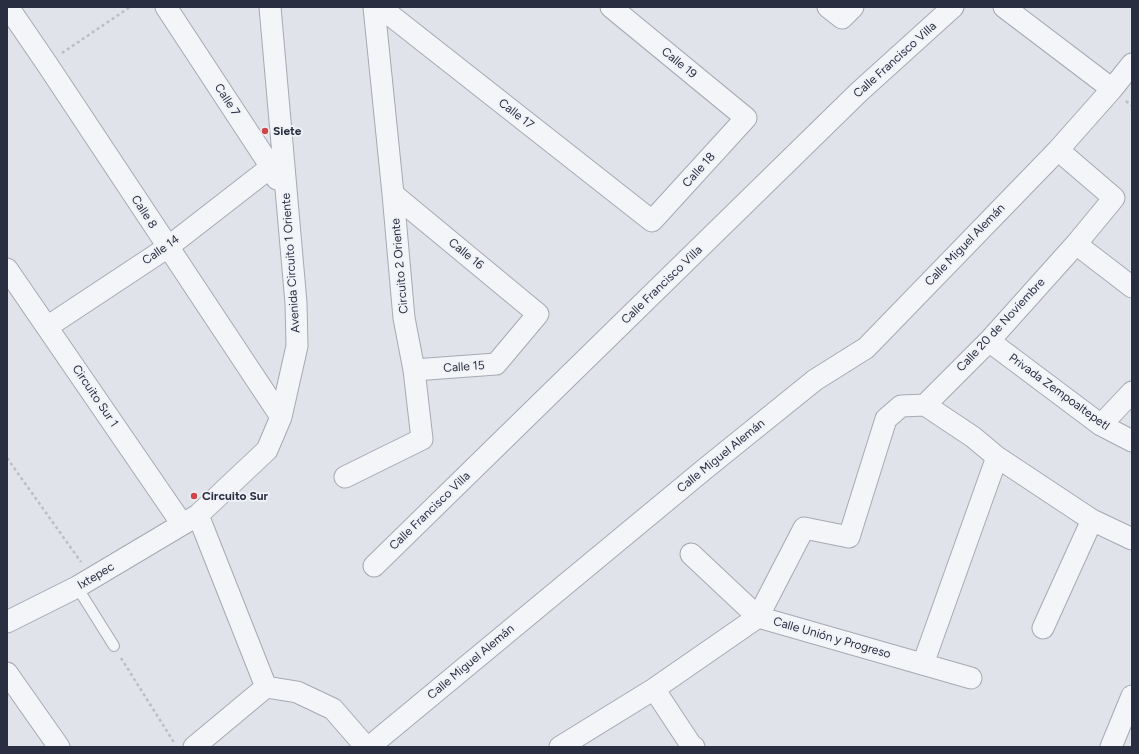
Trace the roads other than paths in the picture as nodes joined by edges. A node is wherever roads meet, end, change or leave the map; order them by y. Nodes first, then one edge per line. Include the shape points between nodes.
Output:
1 (8, 7) edge
2 (166, 7) edge
3 (270, 7) edge
4 (374, 7) edge
5 (380, 7) edge
6 (611, 7) edge
7 (953, 7) edge
8 (1004, 7) edge
9 (1132, 64) edge
10 (1112, 89) junction
11 (746, 118) joint
12 (1058, 150) junction
13 (271, 167) junction
14 (393, 194) junction
15 (286, 196) junction
16 (652, 221) joint
17 (1076, 244) junction
18 (168, 247) junction
19 (7, 269) edge
20 (1132, 287) edge
21 (538, 314) joint
22 (47, 327) junction
23 (988, 341) junction
24 (414, 370) junction
25 (1132, 392) edge
26 (925, 405) junction
27 (281, 417) junction
28 (1101, 425) junction
29 (1132, 441) edge
30 (997, 457) junction
31 (345, 477) dead end
32 (190, 519) junction
33 (1092, 520) junction
34 (1132, 539) edge
35 (691, 554) dead end
36 (374, 566) dead end
37 (85, 583) junction
38 (758, 617) junction
39 (7, 622) edge
40 (1043, 628) dead end
41 (114, 646) road end
42 (923, 664) junction
43 (7, 673) edge
44 (971, 678) dead end
45 (266, 687) junction
46 (654, 689) junction
47 (1132, 696) edge
48 (691, 746) edge
49 (59, 747) edge
50 (194, 747) edge
51 (366, 747) edge
52 (369, 747) edge
53 (560, 747) edge
54 (1112, 747) edge

1 - 18 street, Calle 8
2 - 13 street, Calle 7
3 - 15 street, Avenida Circuito 1 Oriente
4 - 14 street, Circuito 2 Oriente
5 - 16 street, Calle 17
6 - 11 street, Calle 19
7 - 36 street, Calle Francisco Villa via 859,92
8 - 10 street
9 - 10 street
10 - 12 street
11 - 16 street, Calle 18
12 - 17 street, Calle 20 de Noviembre via 1114,198
12 - 52 street, Calle Miguel Alemán via 866,348 815,380
13 - 15 street, Calle 7
13 - 18 street, Calle 14
14 - 21 street, Calle 16
14 - 24 street, Circuito 2 Oriente via 404,318
15 - 27 street, Avenida Circuito 1 Oriente via 296,303 297,346
17 - 20 street
17 - 23 street, Calle 20 de Noviembre
18 - 22 street, Calle 14
18 - 27 street, Calle 8
19 - 22 street, Circuito Sur 1
21 - 24 street, Calle 15 via 496,364
22 - 32 street, Circuito Sur 1
23 - 26 street, Calle 20 de Noviembre
23 - 28 street, Privada Zempoaltepetl
24 - 31 street, Circuito 2 Oriente via 422,439
25 - 28 street
26 - 30 street via 973,437
26 - 38 street via 901,406 886,419 849,537 804,528
27 - 32 street, Avenida Circuito 1 Oriente via 267,450
28 - 29 street, Privada Zempoaltepetl
30 - 33 street
30 - 42 street
32 - 37 street, Ixtepec
32 - 45 street, Circuito Sur 1
33 - 34 street
33 - 40 street
35 - 38 street
37 - 39 street, Ixtepec
37 - 41 lane
38 - 42 street, Calle Unión y Progreso
38 - 46 street, Calle Unión y Progreso
42 - 44 street, Calle Unión y Progreso
43 - 49 street
45 - 50 street
45 - 51 street via 297,692 333,709
46 - 48 street
46 - 53 street, Calle Unión y Progreso
47 - 54 street

